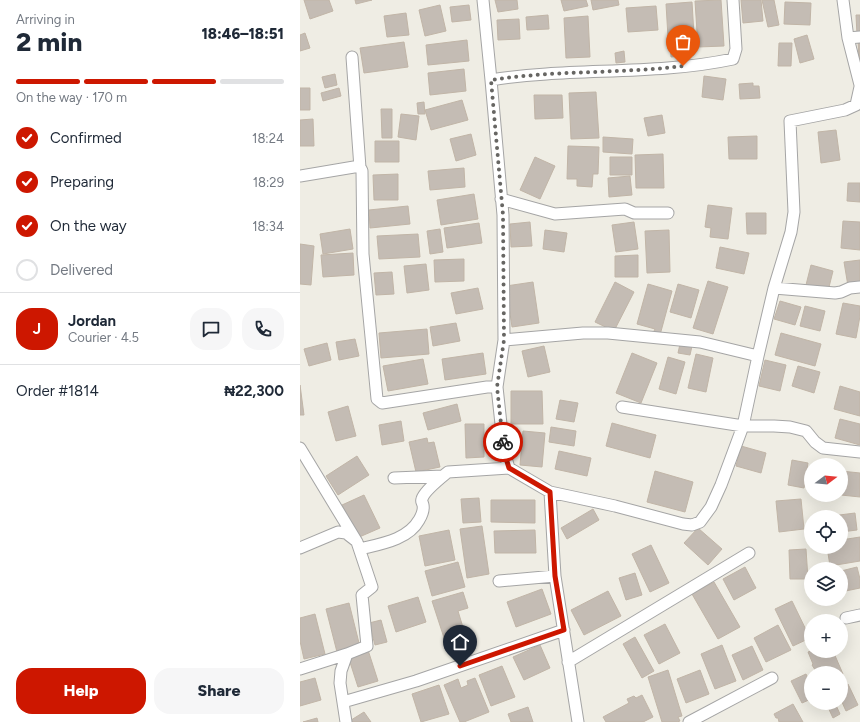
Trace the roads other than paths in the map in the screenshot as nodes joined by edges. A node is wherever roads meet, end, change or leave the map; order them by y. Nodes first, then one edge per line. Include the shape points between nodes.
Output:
1 (483, 0) edge
2 (732, 0) edge
3 (843, 0) edge
4 (860, 37) edge
5 (848, 38) junction
6 (352, 57) dead end
7 (491, 80) junction
8 (860, 86) edge
9 (858, 104) edge
10 (360, 168) junction
11 (300, 176) edge
12 (501, 199) junction
13 (668, 213) dead end
14 (860, 287) edge
15 (774, 288) junction
16 (504, 340) junction
17 (758, 356) junction
18 (497, 387) junction
19 (622, 407) dead end
20 (743, 426) junction
21 (300, 448) edge
22 (860, 452) edge
23 (509, 468) junction
24 (443, 476) junction
25 (394, 478) dead end
26 (550, 492) junction
27 (358, 546) junction
28 (300, 548) edge
29 (749, 553) dead end
30 (555, 576) junction
31 (499, 581) dead end
32 (860, 615) edge
33 (848, 618) edge
34 (564, 630) junction
35 (347, 654) junction
36 (326, 661) junction
37 (568, 662) junction
38 (300, 669) edge
39 (341, 671) junction
40 (772, 678) dead end
41 (343, 702) junction
42 (346, 722) edge
43 (578, 722) edge
44 (689, 722) edge

1 - 7 street
2 - 7 street via 736,49 733,59 670,68 537,74
3 - 5 street
4 - 5 street
5 - 8 street
6 - 10 street
7 - 12 street
8 - 9 street
9 - 15 street via 845,110 790,121 794,212 791,232
10 - 11 street
10 - 18 street via 362,254 377,399 382,403
12 - 13 street via 555,214 625,209 634,212
12 - 16 street
14 - 15 street via 835,293
15 - 17 street
16 - 17 street via 608,333 700,342
16 - 18 street
17 - 20 street
18 - 23 street via 504,452
19 - 20 street
20 - 22 street via 790,427 806,431 823,448
20 - 26 street via 711,507 700,522 692,525
21 - 27 street
23 - 24 street via 448,472
23 - 26 street
24 - 25 street
24 - 27 street via 422,497 423,511 420,519 406,534 389,542
26 - 30 street
27 - 28 street via 346,533 338,532
27 - 35 street via 372,587 362,595 367,646
29 - 37 street
30 - 31 street
30 - 34 street
32 - 33 street
34 - 37 street
34 - 41 street via 416,681
35 - 36 street
35 - 39 street
36 - 38 street
36 - 39 street
37 - 43 street
39 - 41 street
40 - 44 street
41 - 42 street

